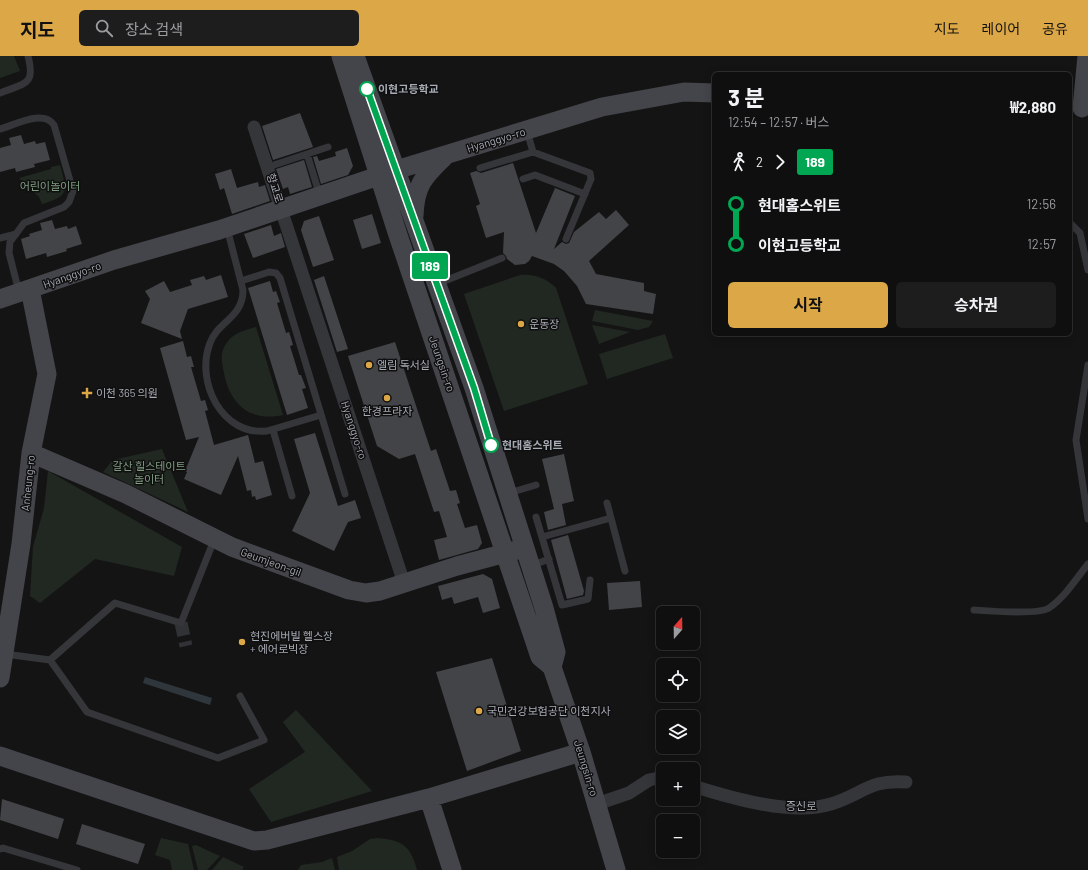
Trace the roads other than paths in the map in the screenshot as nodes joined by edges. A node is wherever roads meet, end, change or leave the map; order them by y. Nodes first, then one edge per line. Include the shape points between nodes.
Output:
1 (28, 56) edge
2 (341, 56) edge
3 (355, 56) edge
4 (1087, 56) edge
5 (0, 93) edge
6 (712, 93) edge
7 (1080, 108) edge
8 (379, 123) junction
9 (254, 127) dead end
10 (0, 129) edge
11 (526, 130) junction
12 (369, 143) junction
13 (328, 147) dead end
14 (533, 152) junction
15 (308, 154) junction
16 (446, 156) junction
17 (268, 167) junction
18 (480, 168) dead end
19 (388, 173) junction
20 (523, 179) dead end
21 (351, 186) junction
22 (585, 194) junction
23 (320, 196) junction
24 (282, 210) junction
25 (413, 219) junction
26 (1072, 225) edge
27 (227, 228) junction
28 (16, 234) junction
29 (0, 238) edge
30 (566, 239) dead end
31 (502, 258) dead end
32 (1088, 270) edge
33 (241, 281) junction
34 (437, 284) junction
35 (25, 291) junction
36 (0, 299) edge
37 (1088, 365) edge
38 (321, 415) junction
39 (273, 430) junction
40 (31, 453) junction
41 (536, 485) dead end
42 (506, 493) junction
43 (345, 494) dead end
44 (292, 496) dead end
45 (607, 503) dead end
46 (536, 517) dead end
47 (611, 518) junction
48 (1088, 519) edge
49 (542, 537) junction
50 (214, 539) junction
51 (524, 548) junction
52 (506, 553) junction
53 (549, 559) junction
54 (1088, 564) edge
55 (530, 566) junction
56 (625, 571) dead end
57 (590, 580) dead end
58 (404, 582) junction
59 (553, 607) junction
60 (974, 610) dead end
61 (4, 654) junction
62 (50, 660) junction
63 (552, 668) junction
64 (0, 678) edge
65 (240, 696) dead end
66 (581, 752) junction
67 (0, 756) edge
68 (656, 779) edge
69 (906, 782) dead end
70 (700, 788) edge
71 (429, 798) junction
72 (597, 804) junction
73 (0, 849) edge
74 (614, 868) edge
75 (78, 870) edge
76 (452, 870) edge

1 - 5 lane via 32,70 30,78
2 - 12 street, Jeungsin-ro
3 - 8 street, Jeungsin-ro
4 - 7 street
6 - 11 street, Hyanggyo-ro via 684,92 602,107
8 - 16 street via 396,146 405,152 422,156
8 - 19 street, Jeungsin-ro
9 - 17 street, 향교로
10 - 28 lane via 42,117 52,121 72,186 72,197 64,207 24,223
11 - 14 lane
11 - 16 street, Hyanggyo-ro
12 - 19 street, Jeungsin-ro
12 - 21 street
13 - 15 lane, 향교로
14 - 18 lane
14 - 22 lane via 590,173 592,178
15 - 17 lane, 향교로
15 - 23 lane
16 - 19 street, Hyanggyo-ro
16 - 25 street via 420,182 414,201
17 - 24 street, 향교로
19 - 21 street, Hyanggyo-ro
19 - 25 street, Jeungsin-ro
19 - 52 street, Jeungsin-ro via 397,232
20 - 22 lane via 535,175
21 - 23 street, Hyanggyo-ro
22 - 30 lane
23 - 24 street, Hyanggyo-ro
24 - 27 street, Hyanggyo-ro
24 - 58 street, Hyanggyo-ro
25 - 34 street, Jeungsin-ro
26 - 32 lane via 1080,233
27 - 33 lane
27 - 35 street, Hyanggyo-ro via 114,260
28 - 29 lane
28 - 35 lane via 8,249
31 - 34 lane
33 - 38 lane via 269,272 279,275
33 - 39 lane via 241,304 233,317 210,341 206,370 215,403 232,423 249,431
34 - 42 street, Jeungsin-ro via 474,388
35 - 36 street, Hyanggyo-ro
35 - 40 street, Anheung-ro via 47,374
37 - 48 lane via 1076,440
38 - 39 lane
38 - 43 lane
39 - 44 lane
40 - 50 street, Geumjeon-gil via 126,494
40 - 61 street, Anheung-ro via 21,544
41 - 42 lane
42 - 51 street, Jeungsin-ro
45 - 47 lane
46 - 49 lane
47 - 49 lane
47 - 56 lane
49 - 53 lane
50 - 58 street, Geumjeon-gil via 349,590 380,591
50 - 62 lane via 181,622 115,603
51 - 52 street, Geumjeon-gil
51 - 55 street, Jeungsin-ro
52 - 58 street, Geumjeon-gil
52 - 63 street, Jeungsin-ro via 540,657
53 - 55 lane
53 - 59 lane
54 - 60 lane via 1066,592 1047,609 1011,612
55 - 59 street, Jeungsin-ro
57 - 59 lane via 588,599
59 - 63 street, Jeungsin-ro via 556,652
61 - 62 lane
61 - 64 street, Anheung-ro
62 - 65 lane via 87,712 218,758 264,740
63 - 66 street, Jeungsin-ro
66 - 71 street
66 - 72 street, Jeungsin-ro
67 - 71 street via 254,841 267,840
68 - 72 street via 629,793
69 - 70 street, 증신로 via 879,783 832,804 811,808 736,798
71 - 76 street
72 - 74 street, Jeungsin-ro
73 - 75 lane

